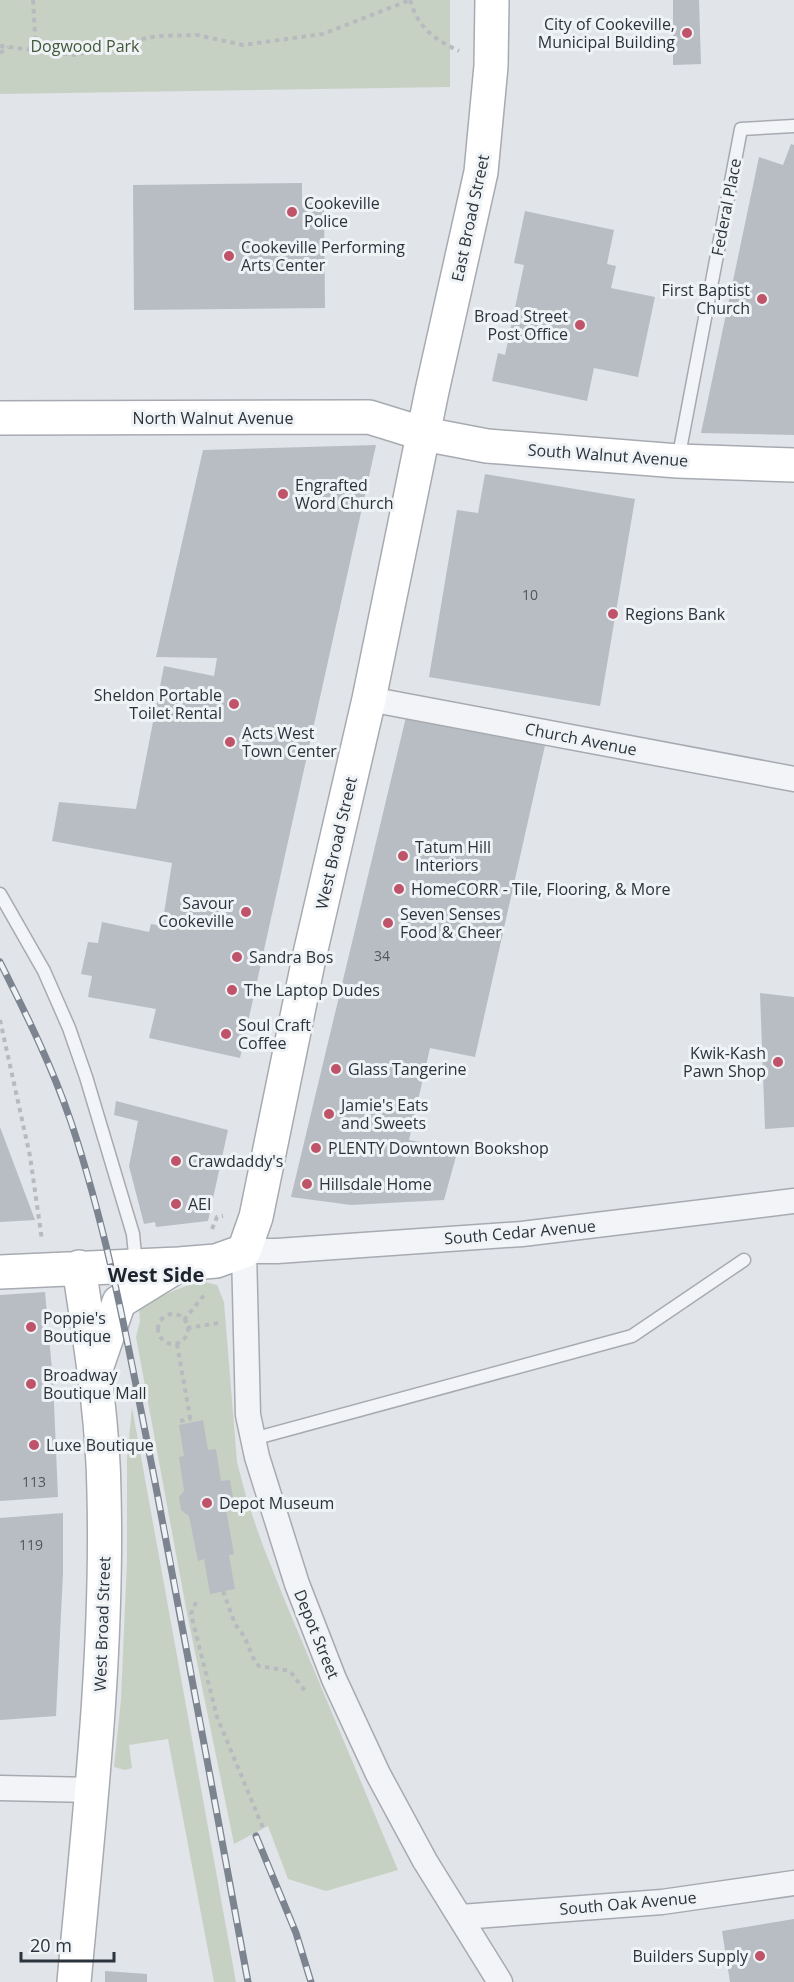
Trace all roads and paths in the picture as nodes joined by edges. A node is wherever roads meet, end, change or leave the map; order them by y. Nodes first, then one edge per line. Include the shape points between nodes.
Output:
1 (33, 0) edge
2 (410, 0) edge
3 (492, 0) edge
4 (0, 46) edge
5 (8, 47) junction
6 (36, 51) junction
7 (461, 52) dead end
8 (0, 53) edge
9 (794, 126) edge
10 (0, 418) edge
11 (424, 434) junction
12 (678, 461) junction
13 (794, 465) edge
14 (369, 699) junction
15 (794, 779) edge
16 (0, 894) edge
17 (0, 1020) edge
18 (794, 1201) edge
19 (216, 1217) dead end
20 (212, 1230) dead end
21 (244, 1251) junction
22 (744, 1260) dead end
23 (180, 1264) junction
24 (136, 1266) junction
25 (64, 1269) junction
26 (0, 1272) edge
27 (209, 1289) dead end
28 (184, 1320) junction
29 (226, 1322) dead end
30 (188, 1328) junction
31 (177, 1343) junction
32 (96, 1370) junction
33 (180, 1421) dead end
34 (253, 1439) junction
35 (223, 1591) dead end
36 (196, 1602) dead end
37 (305, 1691) dead end
38 (0, 1788) edge
39 (92, 1790) junction
40 (263, 1828) dead end
41 (794, 1883) edge
42 (461, 1917) junction
43 (74, 1982) edge
44 (500, 1982) edge

1 - 6 path
2 - 6 path via 323,34 296,38 243,45 197,35 158,36 76,56
2 - 7 path via 415,17 430,34
3 - 11 street, East Broad Street via 491,66 481,172
4 - 5 path
5 - 6 path
5 - 8 path
9 - 12 lane, Federal Place via 741,129
10 - 11 street, North Walnut Avenue via 369,417
11 - 12 street, South Walnut Avenue via 487,446
11 - 14 street, West Broad Street
12 - 13 street, South Walnut Avenue
14 - 15 street, Church Avenue
14 - 21 street, West Broad Street via 309,958 256,1217
16 - 24 lane via 44,971 69,1028 133,1234
17 - 25 path via 30,1156 39,1229
18 - 21 street, South Cedar Avenue via 522,1234
19 - 20 path
21 - 23 street via 216,1261
21 - 34 street, Depot Street via 248,1415
22 - 34 lane via 632,1335
23 - 24 street
23 - 32 street via 119,1302
24 - 25 street
25 - 26 street
25 - 32 street, West Broad Street
27 - 28 path
28 - 30 path
28 - 31 path via 171,1315 159,1327 163,1341
29 - 30 path
30 - 31 path
31 - 33 path via 191,1421
32 - 39 street, West Broad Street via 105,1582
34 - 42 street, Depot Street via 273,1513 334,1679 378,1774 425,1861
35 - 37 path via 255,1662 290,1671
36 - 40 path via 191,1614 217,1717
38 - 39 street
39 - 43 street, West Broad Street
41 - 42 street, South Oak Avenue via 662,1902
42 - 44 street, Depot Street

